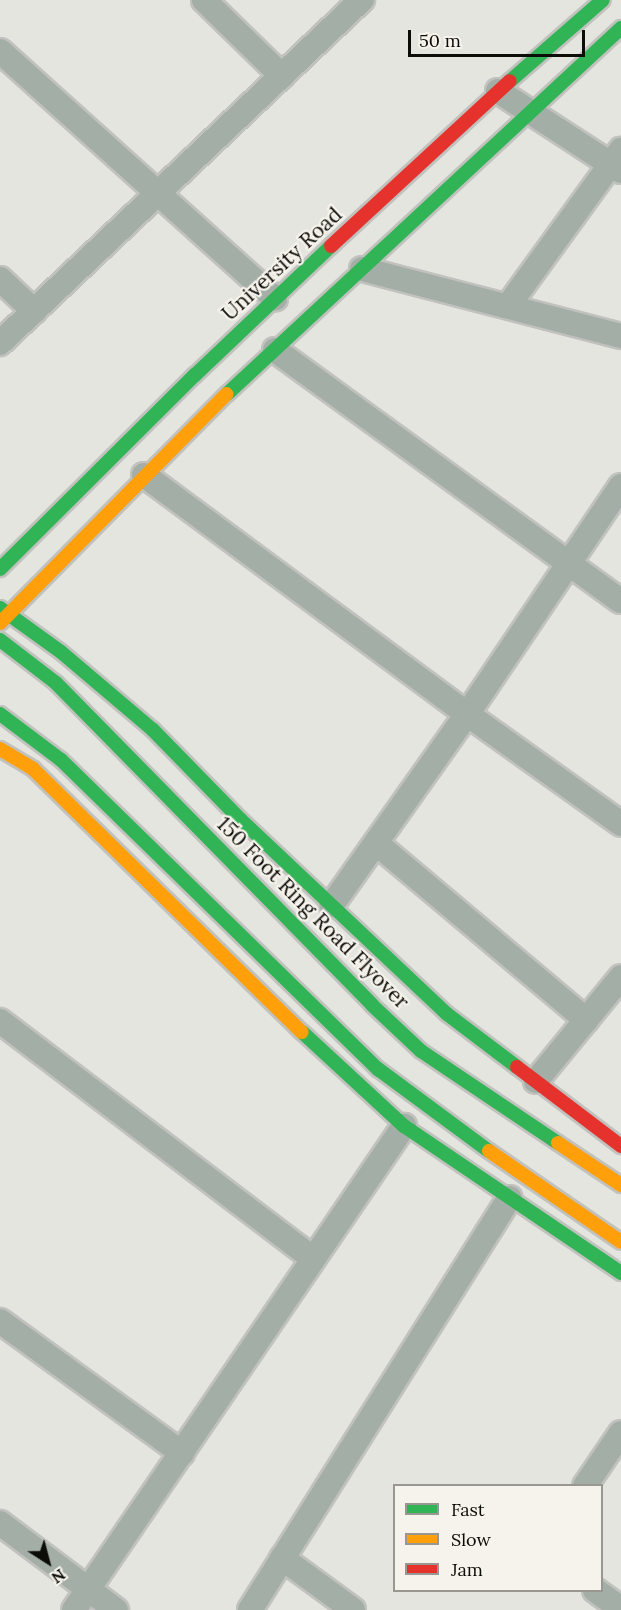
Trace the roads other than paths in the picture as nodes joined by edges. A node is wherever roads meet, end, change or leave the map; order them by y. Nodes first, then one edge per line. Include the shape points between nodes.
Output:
1 (204, 0) edge
2 (362, 0) edge
3 (603, 0) edge
4 (621, 28) edge
5 (0, 51) edge
6 (282, 76) junction
7 (498, 91) junction
8 (530, 112) junction
9 (618, 162) edge
10 (158, 192) junction
11 (363, 269) junction
12 (0, 279) edge
13 (275, 299) junction
14 (508, 306) junction
15 (34, 310) junction
16 (621, 336) edge
17 (0, 343) edge
18 (275, 350) junction
19 (144, 476) junction
20 (621, 486) edge
21 (570, 562) junction
22 (0, 569) edge
23 (621, 601) edge
24 (3, 614) edge
25 (0, 640) edge
26 (0, 714) edge
27 (467, 714) junction
28 (0, 749) edge
29 (621, 824) edge
30 (376, 843) junction
31 (332, 905) junction
32 (621, 977) edge
33 (586, 1020) junction
34 (0, 1021) edge
35 (536, 1081) junction
36 (404, 1126) junction
37 (621, 1146) edge
38 (621, 1185) edge
39 (509, 1198) junction
40 (621, 1242) edge
41 (313, 1259) junction
42 (621, 1273) edge
43 (0, 1321) edge
44 (621, 1433) edge
45 (182, 1453) junction
46 (586, 1484) edge
47 (0, 1523) edge
48 (282, 1558) junction
49 (89, 1590) junction
50 (598, 1592) edge
51 (621, 1609) edge
52 (74, 1610) edge
53 (116, 1610) edge
54 (250, 1610) edge
55 (353, 1610) edge

1 - 6 street
2 - 6 street
3 - 7 main road, University Road
4 - 8 main road
5 - 10 street
6 - 10 street
7 - 8 street
7 - 13 main road, University Road
8 - 9 street
8 - 11 main road
9 - 14 street
10 - 13 street
10 - 15 street
11 - 14 street
11 - 18 main road
12 - 15 street
13 - 22 main road, University Road
14 - 16 street
15 - 17 street
18 - 19 main road
18 - 21 street
19 - 24 main road
19 - 27 street
20 - 21 street
21 - 23 street
21 - 27 street
24 - 31 main road via 61,652 153,730
25 - 38 main road, 150 Foot Ring Road Flyover via 64,690 372,1005 421,1050
26 - 40 main road via 61,760 378,1069
27 - 29 street
27 - 30 street
28 - 36 main road via 33,769 282,1013
30 - 31 street
30 - 33 street
31 - 35 main road via 447,1014
32 - 33 street
33 - 35 street
34 - 41 street
35 - 37 main road
36 - 39 main road
36 - 41 street
39 - 42 main road
39 - 48 street
41 - 45 street
43 - 45 street
44 - 46 street
45 - 49 street
47 - 49 street
48 - 54 street
48 - 55 street
49 - 52 street
49 - 53 street
50 - 51 street

